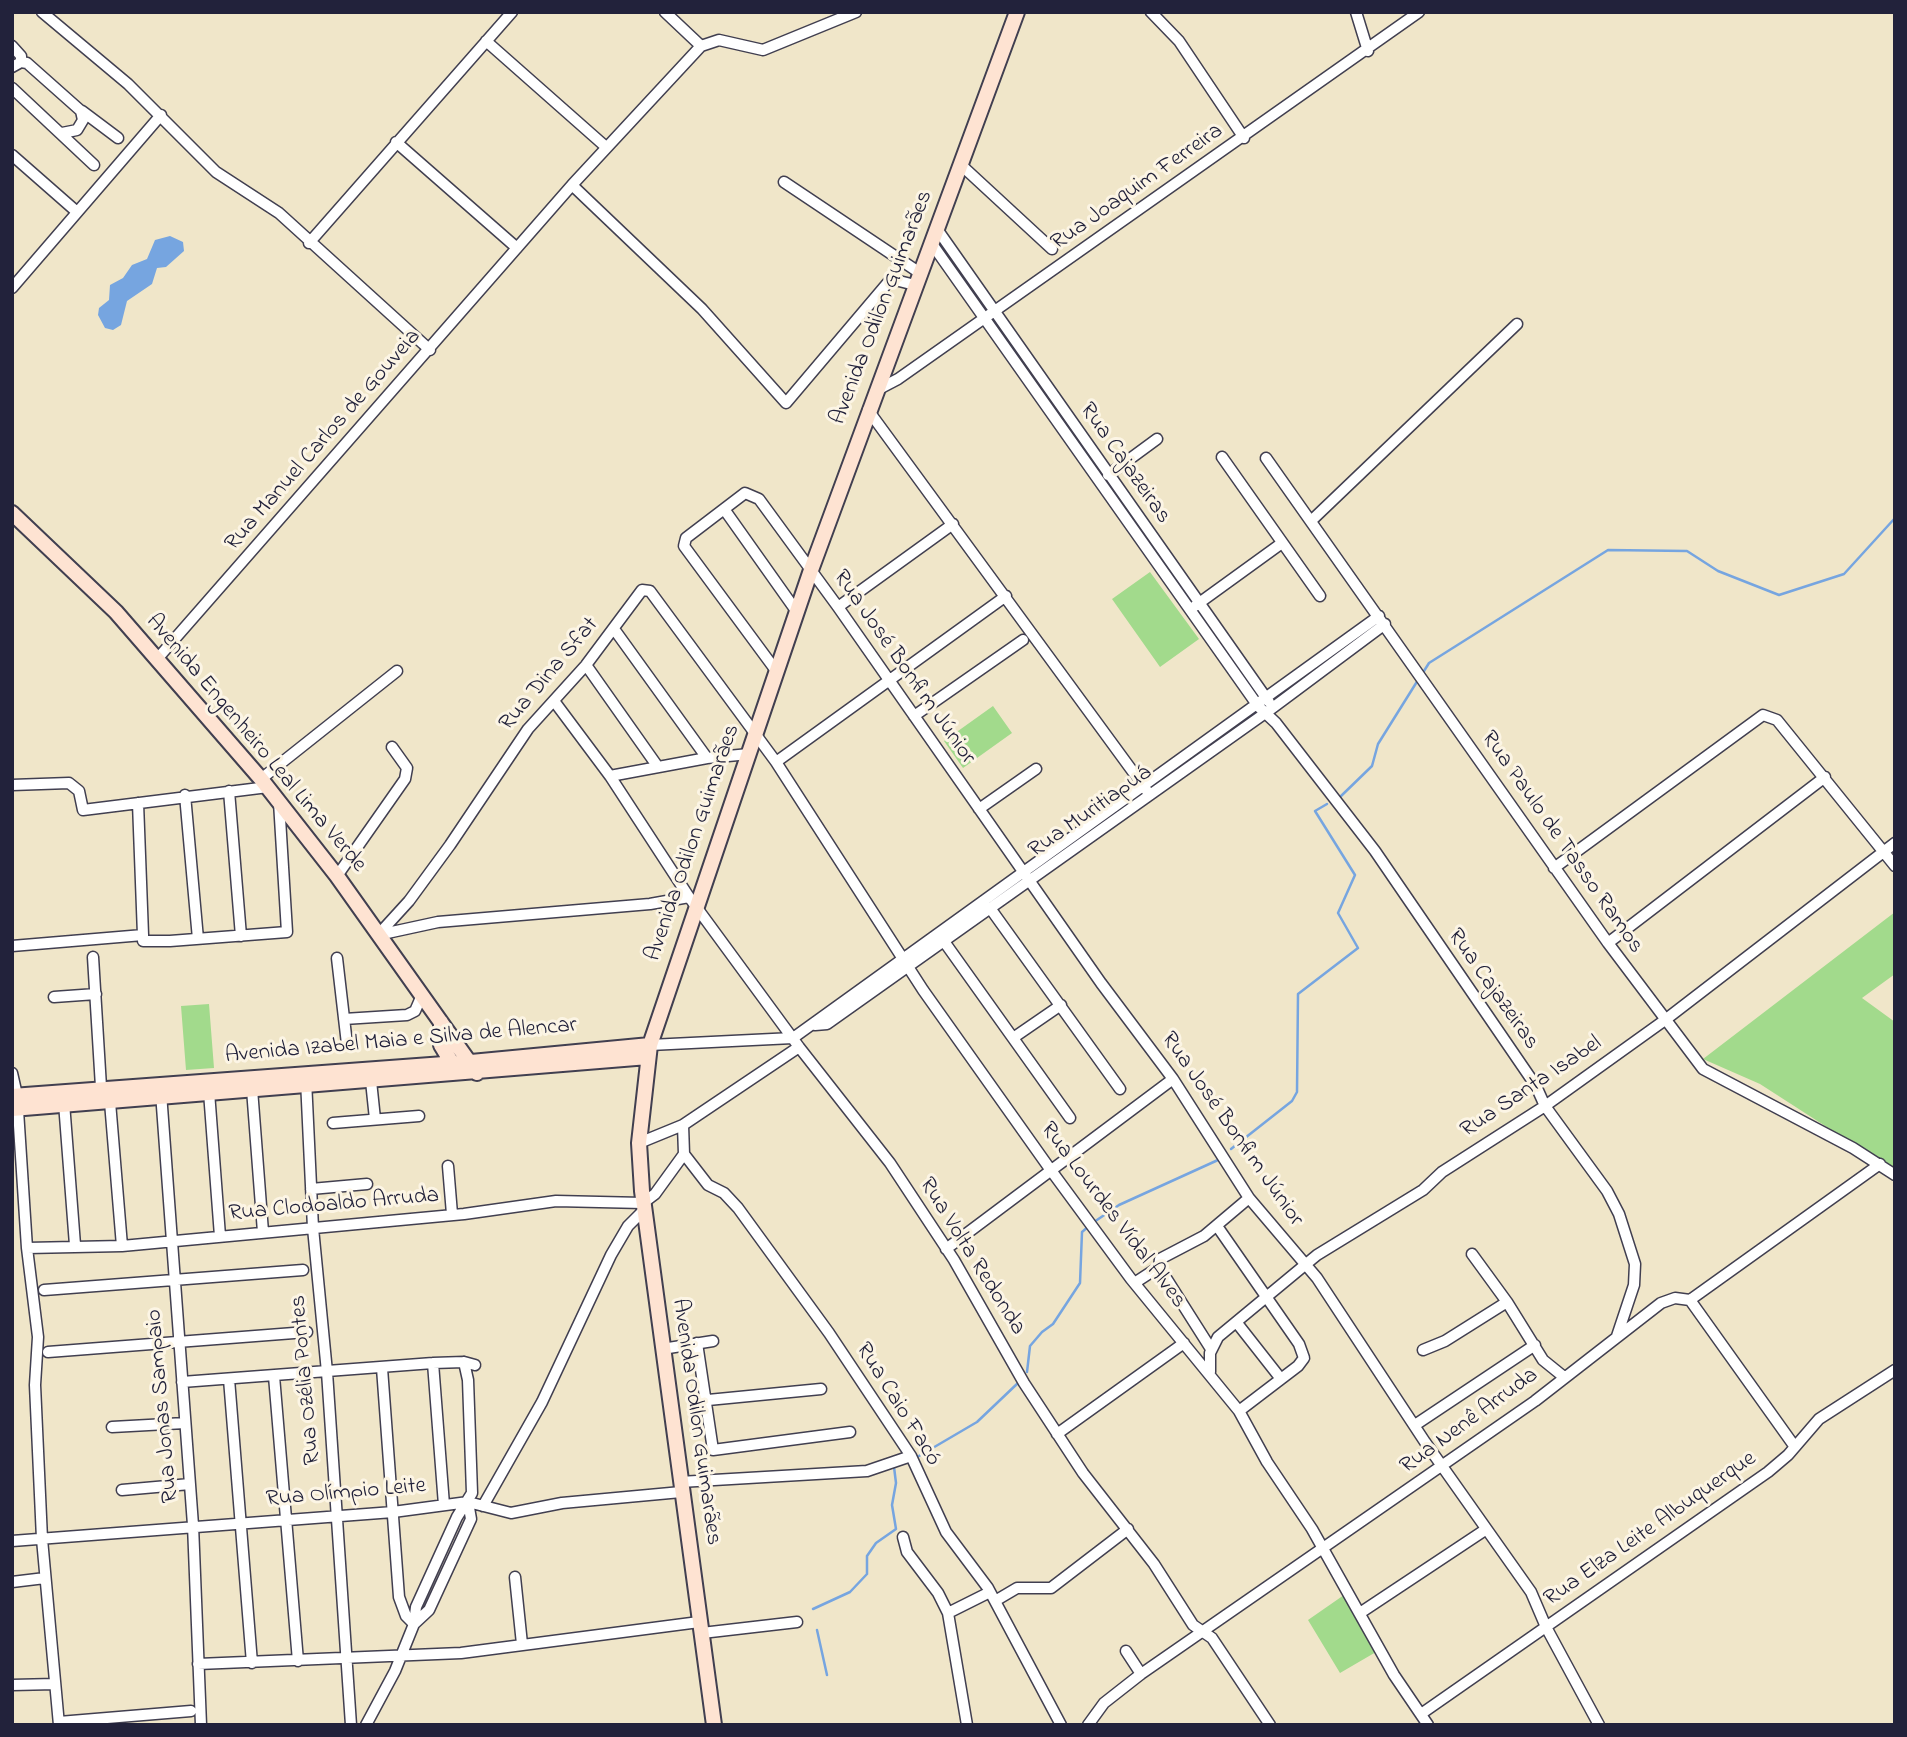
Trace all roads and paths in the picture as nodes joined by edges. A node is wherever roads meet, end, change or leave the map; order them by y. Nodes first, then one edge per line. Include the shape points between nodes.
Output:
1 (42, 12) edge
2 (512, 12) edge
3 (665, 12) edge
4 (856, 12) edge
5 (1017, 12) edge
6 (1150, 12) edge
7 (1356, 12) edge
8 (1419, 12) edge
9 (486, 41) junction
10 (12, 46) edge
11 (701, 46) junction
12 (1368, 51) junction
13 (15, 64) edge
14 (12, 88) edge
15 (81, 111) junction
16 (161, 115) junction
17 (62, 133) junction
18 (118, 138) dead end
19 (1244, 138) junction
20 (396, 142) junction
21 (606, 147) junction
22 (12, 155) edge
23 (960, 164) junction
24 (94, 165) dead end
25 (784, 182) dead end
26 (572, 185) junction
27 (77, 212) junction
28 (937, 229) junction
29 (309, 243) junction
30 (932, 244) junction
31 (517, 248) junction
32 (1052, 249) dead end
33 (918, 279) junction
34 (12, 288) edge
35 (993, 312) junction
36 (982, 318) junction
37 (1517, 324) dead end
38 (430, 350) junction
39 (875, 391) junction
40 (868, 410) junction
41 (1157, 439) dead end
42 (1222, 457) dead end
43 (1266, 458) dead end
44 (1108, 475) junction
45 (724, 509) junction
46 (12, 513) edge
47 (1311, 521) junction
48 (953, 524) junction
49 (1282, 542) junction
50 (811, 570) junction
51 (1006, 596) junction
52 (1320, 596) dead end
53 (1200, 603) junction
54 (838, 607) junction
55 (1189, 611) junction
56 (797, 612) junction
57 (1382, 620) junction
58 (614, 629) junction
59 (1023, 640) dead end
60 (158, 658) junction
61 (586, 665) junction
62 (397, 671) dead end
63 (777, 672) junction
64 (888, 678) junction
65 (554, 701) junction
66 (1266, 707) junction
67 (914, 716) junction
68 (756, 734) junction
69 (392, 747) dead end
70 (749, 754) junction
71 (707, 758) junction
72 (776, 762) junction
73 (657, 767) junction
74 (1036, 769) dead end
75 (610, 776) junction
76 (1825, 777) junction
77 (264, 783) junction
78 (12, 785) edge
79 (229, 791) junction
80 (1147, 791) junction
81 (185, 795) junction
82 (279, 801) junction
83 (138, 803) junction
84 (979, 809) junction
85 (1895, 843) edge
86 (1882, 853) junction
87 (1895, 866) edge
88 (1554, 868) junction
89 (337, 876) junction
90 (1025, 876) junction
91 (693, 902) junction
92 (990, 908) junction
93 (143, 935) junction
94 (378, 935) junction
95 (241, 936) junction
96 (198, 939) junction
97 (943, 940) junction
98 (1608, 943) junction
99 (12, 946) edge
100 (93, 957) dead end
101 (337, 958) dead end
102 (906, 960) junction
103 (96, 994) junction
104 (422, 995) junction
105 (54, 997) dead end
106 (1061, 1005) junction
107 (345, 1019) junction
108 (1665, 1020) junction
109 (441, 1022) junction
110 (1013, 1038) junction
111 (796, 1042) junction
112 (346, 1044) dead end
113 (649, 1051) junction
114 (455, 1068) junction
115 (474, 1068) junction
116 (12, 1073) edge
117 (307, 1079) junction
118 (1173, 1079) junction
119 (371, 1080) junction
120 (236, 1084) junction
121 (101, 1087) junction
122 (252, 1089) junction
123 (1120, 1089) dead end
124 (161, 1091) junction
125 (209, 1093) junction
126 (15, 1102) edge
127 (110, 1102) junction
128 (64, 1103) junction
129 (1545, 1106) junction
130 (419, 1116) dead end
131 (1070, 1118) dead end
132 (375, 1119) junction
133 (333, 1123) dead end
134 (683, 1125) junction
135 (639, 1143) junction
136 (684, 1154) junction
137 (1880, 1164) junction
138 (448, 1166) dead end
139 (1050, 1169) junction
140 (1895, 1175) edge
141 (368, 1184) dead end
142 (311, 1189) junction
143 (24, 1198) junction
144 (1249, 1198) junction
145 (12, 1199) edge
146 (644, 1207) junction
147 (452, 1214) junction
148 (1217, 1226) junction
149 (313, 1227) junction
150 (263, 1232) junction
151 (220, 1236) junction
152 (170, 1242) junction
153 (75, 1245) junction
154 (122, 1246) junction
155 (27, 1248) junction
156 (946, 1249) junction
157 (1472, 1254) dead end
158 (1305, 1265) junction
159 (1159, 1267) junction
160 (303, 1270) dead end
161 (173, 1280) junction
162 (1136, 1282) junction
163 (44, 1290) dead end
164 (1266, 1297) junction
165 (1690, 1300) junction
166 (1507, 1302) junction
167 (1237, 1323) junction
168 (307, 1332) dead end
169 (1617, 1336) junction
170 (713, 1341) dead end
171 (178, 1342) junction
172 (697, 1343) junction
173 (1184, 1343) junction
174 (1535, 1345) junction
175 (662, 1349) junction
176 (1211, 1349) junction
177 (1423, 1350) dead end
178 (48, 1352) dead end
179 (464, 1362) junction
180 (433, 1363) junction
181 (475, 1365) dead end
182 (382, 1367) junction
183 (1895, 1370) edge
184 (327, 1372) junction
185 (1210, 1372) junction
186 (274, 1376) junction
187 (1564, 1377) junction
188 (229, 1379) junction
189 (1281, 1379) junction
190 (182, 1382) junction
191 (821, 1389) dead end
192 (708, 1400) junction
193 (1239, 1411) junction
194 (185, 1423) junction
195 (1415, 1425) junction
196 (112, 1427) dead end
197 (850, 1432) dead end
198 (1057, 1434) junction
199 (1795, 1447) junction
200 (911, 1456) junction
201 (1443, 1466) junction
202 (190, 1484) junction
203 (680, 1487) junction
204 (122, 1490) dead end
205 (468, 1502) junction
206 (444, 1505) junction
207 (483, 1506) junction
208 (393, 1512) junction
209 (337, 1517) junction
210 (287, 1520) junction
211 (239, 1522) junction
212 (193, 1525) junction
213 (1128, 1529) junction
214 (1486, 1530) junction
215 (902, 1537) dead end
216 (42, 1539) junction
217 (12, 1541) edge
218 (1324, 1549) junction
219 (514, 1577) dead end
220 (45, 1578) junction
221 (12, 1581) edge
222 (992, 1597) junction
223 (948, 1613) junction
224 (1360, 1613) junction
225 (797, 1622) dead end
226 (414, 1624) junction
227 (1546, 1627) junction
228 (700, 1628) junction
229 (1202, 1634) junction
230 (522, 1644) junction
231 (1126, 1651) dead end
232 (402, 1655) junction
233 (347, 1660) junction
234 (298, 1661) junction
235 (252, 1663) junction
236 (198, 1664) junction
237 (1141, 1674) junction
238 (55, 1684) junction
239 (12, 1685) edge
240 (191, 1712) dead end
241 (1422, 1714) junction
242 (59, 1723) edge
243 (201, 1725) edge
244 (351, 1725) edge
245 (366, 1725) edge
246 (714, 1725) edge
247 (967, 1725) edge
248 (1061, 1725) edge
249 (1088, 1725) edge
250 (1270, 1725) edge
251 (1429, 1725) edge
252 (1599, 1725) edge

1 - 16 street
2 - 9 street
3 - 11 street
4 - 11 street via 763,50 719,40
5 - 23 street, Avenida Odilon Guimarães
6 - 19 street via 1179,41
7 - 12 street
8 - 12 street, Rua Joaquim Ferreira
9 - 20 street
9 - 21 street
10 - 13 street via 21,56
11 - 21 street, Rua Manuel Carlos de Gouveia
12 - 19 street, Rua Joaquim Ferreira
13 - 15 street
14 - 17 street
15 - 17 street via 81,125 72,133
15 - 18 street
16 - 27 street
16 - 29 street via 216,172 260,199
17 - 24 street
19 - 35 street, Rua Joaquim Ferreira
20 - 29 street
20 - 31 street
21 - 26 street, Rua Manuel Carlos de Gouveia
22 - 27 street
23 - 28 street, Avenida Odilon Guimarães
23 - 32 street
25 - 33 street
26 - 31 street, Rua Manuel Carlos de Gouveia
26 - 33 street via 702,309 786,403 891,279
27 - 34 street
28 - 30 street, Avenida Odilon Guimarães
28 - 35 street, Rua Cajazeiras
29 - 38 street
30 - 33 street, Avenida Odilon Guimarães
30 - 36 street, Rua Cajazeiras
31 - 38 street, Rua Manuel Carlos de Gouveia
33 - 39 street, Avenida Odilon Guimarães
35 - 36 street, Rua Joaquim Ferreira
35 - 44 street, Rua Cajazeiras
36 - 39 street, Rua Joaquim Ferreira
36 - 55 street, Rua Cajazeiras
37 - 47 street
38 - 60 street, Rua Manuel Carlos de Gouveia
39 - 40 street, Avenida Odilon Guimarães
40 - 48 street
40 - 50 street, Avenida Odilon Guimarães
41 - 44 street
42 - 49 street
43 - 47 street, Rua Paulo de Tasso Ramos
44 - 53 street, Rua Cajazeiras
45 - 50 street, Rua José Bonfim Júnior via 743,494 759,499
45 - 56 street
45 - 63 street via 686,538 685,550
46 - 60 street, Avenida Engenheiro Leal Lima Verde
47 - 57 street, Rua Paulo de Tasso Ramos
48 - 51 street
48 - 54 street
49 - 52 street
49 - 53 street
50 - 54 street, Rua José Bonfim Júnior
50 - 56 street, Avenida Odilon Guimarães
51 - 64 street
51 - 80 street
53 - 55 street
53 - 66 street, Rua Cajazeiras
54 - 64 street, Rua José Bonfim Júnior
55 - 66 street, Rua Cajazeiras
56 - 63 street, Avenida Odilon Guimarães
57 - 66 street, Rua Muritiapuá
57 - 88 street, Rua Paulo de Tasso Ramos
58 - 61 street, Rua Dina Sfat
58 - 68 street, Rua Dina Sfat via 642,590 650,591
58 - 71 street
59 - 67 street
60 - 77 street, Avenida Engenheiro Leal Lima Verde
61 - 65 street, Rua Dina Sfat
61 - 73 street
62 - 77 street
63 - 68 street, Avenida Odilon Guimarães
64 - 67 street, Rua José Bonfim Júnior
64 - 72 street
65 - 75 street, Rua Volta Redonda
65 - 94 street, Rua Dina Sfat via 528,729 409,901
66 - 80 street, Rua Muritiapuá
66 - 129 street, Rua Cajazeiras via 1375,851 1536,1086
67 - 84 street, Rua José Bonfim Júnior
68 - 70 street, Avenida Odilon Guimarães
68 - 72 street, Rua Lourdes Vídal Alves
69 - 89 street via 407,768 405,779
70 - 71 street
70 - 91 street, Avenida Odilon Guimarães
71 - 73 street
72 - 102 street, Rua Lourdes Vídal Alves
73 - 75 street
74 - 84 street
75 - 91 street, Rua Volta Redonda
76 - 86 street
76 - 88 street via 1777,720 1763,715
76 - 98 street
77 - 79 street
77 - 82 street, Avenida Engenheiro Leal Lima Verde
78 - 83 street via 69,783 79,791 83,810
79 - 81 street
79 - 95 street
80 - 90 street, Rua Muritiapuá
81 - 83 street
81 - 96 street
82 - 89 street, Avenida Engenheiro Leal Lima Verde
82 - 95 street via 287,932
83 - 93 street
84 - 90 street, Rua José Bonfim Júnior
85 - 86 street, Rua Santa Isabel
86 - 87 street
86 - 108 street, Rua Santa Isabel
88 - 98 street, Rua Paulo de Tasso Ramos
89 - 94 street, Avenida Engenheiro Leal Lima Verde
90 - 92 street, Rua Muritiapuá
90 - 102 street, Rua Muritiapuá
90 - 118 street, Rua José Bonfim Júnior
91 - 94 street via 438,922
91 - 111 street, Rua Volta Redonda
91 - 113 street, Avenida Odilon Guimarães
92 - 97 street, Rua Muritiapuá
92 - 106 street
93 - 96 street via 143,941
93 - 99 street
94 - 104 street, Avenida Engenheiro Leal Lima Verde
95 - 96 street
97 - 102 street, Rua Muritiapuá
97 - 110 street
98 - 108 street, Rua Paulo de Tasso Ramos
100 - 103 street
101 - 107 street
102 - 111 street, Rua Muritiapuá via 822,1014
102 - 139 street, Rua Lourdes Vídal Alves
103 - 105 street
103 - 121 street
104 - 107 street via 415,1011 407,1015
104 - 109 street, Avenida Engenheiro Leal Lima Verde
106 - 110 street
106 - 123 street
107 - 112 street
108 - 129 street, Rua Santa Isabel
108 - 137 street, Rua Paulo de Tasso Ramos via 1703,1069
109 - 114 street, Avenida Engenheiro Leal Lima Verde via 441,1045
109 - 115 street, Avenida Engenheiro Leal Lima Verde
110 - 131 street
111 - 113 street, Avenida Izabel Maia e Silva de Alencar
111 - 134 street, Rua Muritiapuá
111 - 156 street, Rua Volta Redonda via 865,1128
113 - 115 street, Avenida Izabel Maia e Silva de Alencar
113 - 135 street, Avenida Odilon Guimarães
114 - 115 street, Avenida Izabel Maia e Silva de Alencar
114 - 117 street, Avenida Izabel Maia e Silva de Alencar
114 - 119 street, Avenida Izabel Maia e Silva de Alencar
116 - 126 street
117 - 119 street, Avenida Izabel Maia e Silva de Alencar
117 - 120 street, Avenida Izabel Maia e Silva de Alencar
117 - 122 street, Avenida Izabel Maia e Silva de Alencar
117 - 142 street, Rua Ozélia Pontes
118 - 139 street
118 - 144 street, Rua José Bonfim Júnior
119 - 132 street
120 - 122 street, Avenida Izabel Maia e Silva de Alencar
120 - 124 street, Avenida Izabel Maia e Silva de Alencar
120 - 125 street, Avenida Izabel Maia e Silva de Alencar
121 - 124 street, Avenida Izabel Maia e Silva de Alencar
121 - 126 street, Avenida Izabel Maia e Silva de Alencar
122 - 150 street
124 - 125 street, Avenida Izabel Maia e Silva de Alencar
124 - 127 street, Avenida Izabel Maia e Silva de Alencar
124 - 152 street, Rua Jonas Sampaio
125 - 151 street
126 - 128 street, Avenida Izabel Maia e Silva de Alencar
126 - 143 street
127 - 128 street, Avenida Izabel Maia e Silva de Alencar
127 - 154 street
128 - 153 street
129 - 158 street, Rua Santa Isabel
129 - 169 street, Rua Cajazeiras via 1607,1191 1632,1247 1634,1285
130 - 132 street
132 - 133 street
134 - 135 street, Rua Muritiapuá
134 - 136 street
135 - 146 street, Avenida Odilon Guimarães
136 - 146 street
136 - 200 street, Rua Caio Facó via 708,1185 731,1199 768,1248
137 - 140 street, Rua Paulo de Tasso Ramos
137 - 165 street, Rua Nenê Arruda
138 - 147 street
139 - 156 street
139 - 162 street, Rua Lourdes Vídal Alves
141 - 142 street
142 - 149 street, Rua Ozélia Pontes
143 - 145 street
143 - 155 street
144 - 148 street
144 - 158 street, Rua José Bonfim Júnior
146 - 147 street, Rua Clodoaldo Arruda via 556,1201
146 - 175 street, Avenida Odilon Guimarães
146 - 207 street via 611,1255 541,1402
147 - 149 street, Rua Clodoaldo Arruda
148 - 159 street via 1163,1257
148 - 164 street
149 - 150 street, Rua Clodoaldo Arruda
149 - 184 street, Rua Ozélia Pontes
150 - 151 street, Rua Clodoaldo Arruda
151 - 152 street, Rua Clodoaldo Arruda
152 - 154 street, Rua Clodoaldo Arruda
152 - 161 street, Rua Jonas Sampaio
153 - 154 street, Rua Clodoaldo Arruda
153 - 155 street, Rua Clodoaldo Arruda
155 - 216 street via 38,1337 35,1385
156 - 198 street, Rua Volta Redonda
157 - 166 street
158 - 164 street, Rua Santa Isabel
158 - 195 street, Rua José Bonfim Júnior
159 - 162 street
159 - 176 street
160 - 161 street
161 - 163 street
161 - 171 street, Rua Jonas Sampaio
162 - 173 street, Rua Lourdes Vídal Alves
164 - 167 street, Rua Santa Isabel
164 - 189 street via 1304,1358
165 - 169 street, Rua Nenê Arruda via 1666,1300
165 - 199 street
166 - 174 street
166 - 177 street
167 - 176 street, Rua Santa Isabel
167 - 189 street
168 - 171 street
169 - 187 street, Rua Nenê Arruda
170 - 172 street
171 - 178 street
171 - 190 street, Rua Jonas Sampaio
172 - 175 street
172 - 192 street
173 - 185 street, Rua Lourdes Vídal Alves
173 - 198 street
174 - 187 street via 1547,1365
174 - 195 street
175 - 203 street, Avenida Odilon Guimarães
176 - 185 street
179 - 180 street
179 - 181 street
179 - 205 street via 473,1476
180 - 182 street
180 - 206 street
182 - 184 street
182 - 208 street
183 - 199 street, Rua Elza Leite Albuquerque via 1819,1419
184 - 186 street
184 - 209 street, Rua Ozélia Pontes
185 - 193 street, Rua Lourdes Vídal Alves
186 - 188 street
186 - 210 street
187 - 201 street, Rua Nenê Arruda
188 - 190 street
188 - 211 street
189 - 193 street
190 - 194 street, Rua Jonas Sampaio
191 - 192 street
192 - 197 street via 713,1450
193 - 218 street, Rua Lourdes Vídal Alves
194 - 196 street
194 - 202 street, Rua Jonas Sampaio
195 - 201 street, Rua José Bonfim Júnior
198 - 213 street, Rua Volta Redonda
199 - 227 street, Rua Elza Leite Albuquerque via 1768,1472
200 - 203 street, Rua Olímpio Leite via 867,1471
200 - 222 street, Rua Caio Facó via 946,1532
201 - 214 street, Rua José Bonfim Júnior
201 - 218 street, Rua Nenê Arruda
202 - 204 street
202 - 212 street, Rua Jonas Sampaio
203 - 207 street, Rua Olímpio Leite via 511,1513
203 - 228 street, Avenida Odilon Guimarães
205 - 206 street, Rua Olímpio Leite
205 - 207 street, Rua Olímpio Leite
205 - 226 street via 416,1607
206 - 208 street, Rua Olímpio Leite
208 - 209 street, Rua Olímpio Leite
208 - 226 street via 399,1597
209 - 210 street, Rua Olímpio Leite
209 - 233 street, Rua Ozélia Pontes
210 - 211 street, Rua Olímpio Leite
210 - 234 street
211 - 212 street, Rua Olímpio Leite
211 - 235 street
212 - 216 street, Rua Olímpio Leite
212 - 236 street, Rua Jonas Sampaio
213 - 222 street via 1051,1588 1017,1588
213 - 229 street, Rua Volta Redonda
214 - 224 street
214 - 227 street, Rua José Bonfim Júnior via 1531,1592
215 - 223 street
216 - 217 street, Rua Olímpio Leite
216 - 220 street
218 - 224 street, Rua Lourdes Vídal Alves
218 - 229 street, Rua Nenê Arruda
219 - 230 street
220 - 221 street
220 - 238 street
222 - 223 street
222 - 248 street, Rua Caio Facó
223 - 247 street
224 - 241 street, Rua Lourdes Vídal Alves
225 - 228 street
226 - 232 street
227 - 241 street, Rua Elza Leite Albuquerque
227 - 252 street, Rua José Bonfim Júnior
228 - 230 street
228 - 246 street, Avenida Odilon Guimarães
229 - 237 street, Rua Nenê Arruda
229 - 250 street, Rua Volta Redonda via 1212,1638
230 - 232 street
231 - 237 street
232 - 233 street
232 - 245 street
233 - 234 street
233 - 244 street, Rua Ozélia Pontes
234 - 235 street
235 - 236 street
236 - 243 street, Rua Jonas Sampaio
237 - 249 street, Rua Nenê Arruda via 1101,1706
238 - 239 street
238 - 242 street
240 - 242 street
241 - 251 street, Rua Lourdes Vídal Alves

